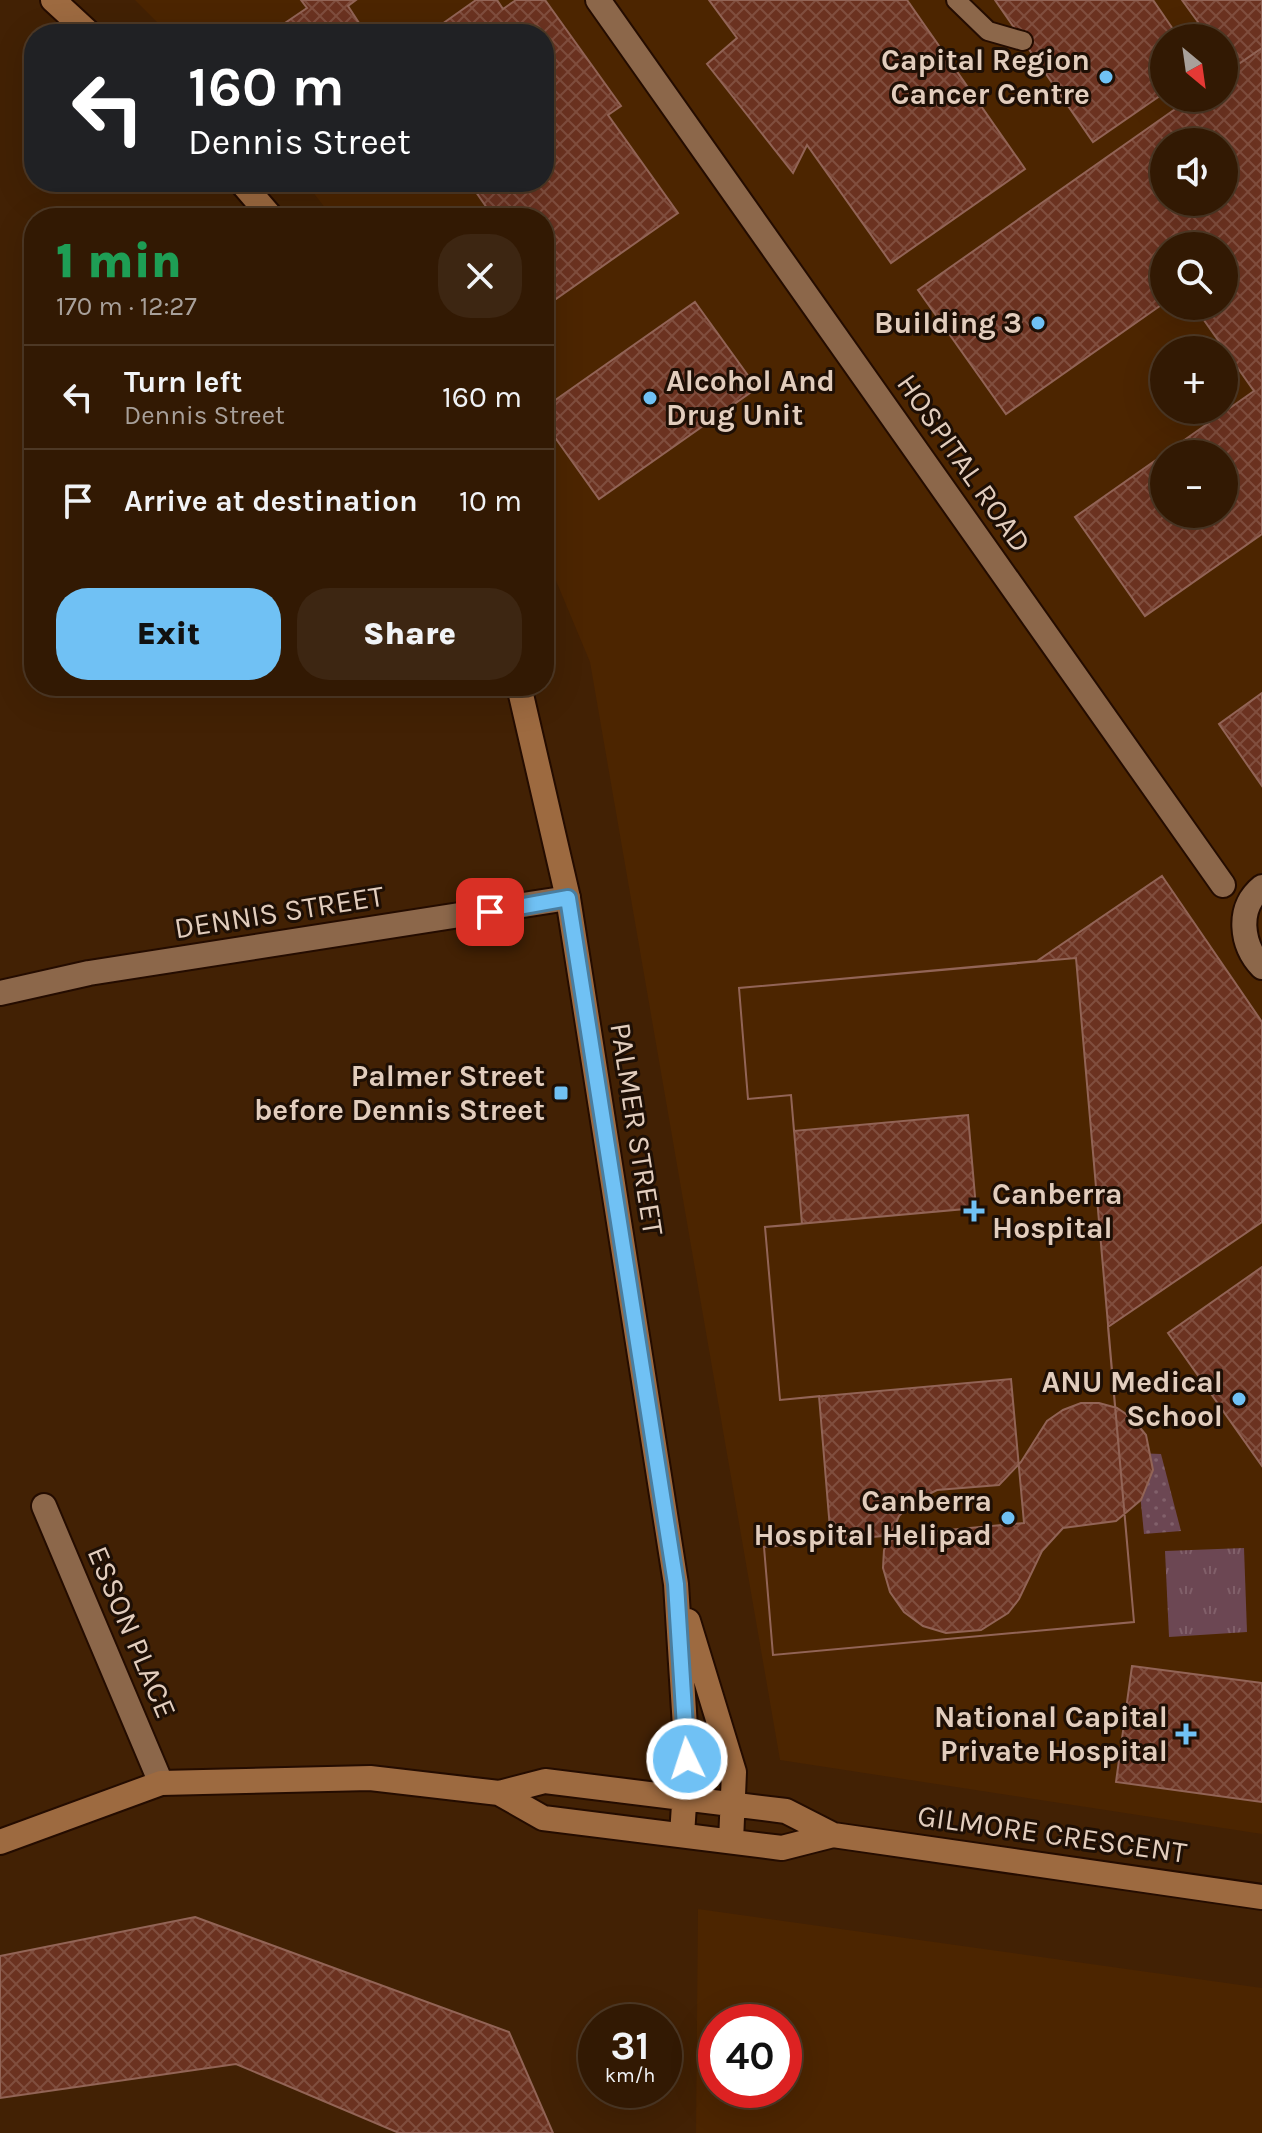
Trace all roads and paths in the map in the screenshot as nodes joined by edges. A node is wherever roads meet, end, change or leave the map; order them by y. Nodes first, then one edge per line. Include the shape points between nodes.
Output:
1 (53, 0) edge
2 (598, 0) edge
3 (956, 0) edge
4 (79, 24) edge
5 (1023, 41) dead end
6 (250, 192) edge
7 (263, 208) edge
8 (521, 696) edge
9 (1262, 881) edge
10 (1223, 885) junction
11 (1262, 887) edge
12 (568, 898) junction
13 (1244, 925) junction
14 (1262, 967) edge
15 (0, 993) edge
16 (44, 1506) dead end
17 (676, 1584) junction
18 (161, 1783) junction
19 (499, 1793) junction
20 (684, 1799) junction
21 (733, 1805) junction
22 (682, 1835) junction
23 (833, 1835) junction
24 (731, 1841) junction
25 (0, 1842) edge
26 (1262, 1897) edge

1 - 4 street
2 - 10 street, HOSPITAL ROAD
3 - 5 lane via 988,31
6 - 7 street
8 - 12 street, PALMER STREET
9 - 10 street
10 - 13 street, HOSPITAL ROAD
11 - 13 street via 1247,907
12 - 15 street, DENNIS STREET via 89,973
12 - 17 street, PALMER STREET
13 - 14 street, HOSPITAL ROAD via 1246,942
16 - 18 street, ESSON PLACE
17 - 20 street, PALMER STREET via 687,1759
17 - 21 street, PALMER STREET via 734,1772
18 - 19 street, GILMORE CRESCENT via 370,1778
18 - 25 street, GILMORE CRESCENT
19 - 20 street, GILMORE CRESCENT via 545,1781
19 - 22 street, GILMORE CRESCENT via 543,1818
20 - 21 street, GILMORE CRESCENT
20 - 22 street, PALMER STREET
21 - 23 street, GILMORE CRESCENT via 786,1811
21 - 24 street, PALMER STREET
22 - 24 street, GILMORE CRESCENT
23 - 24 street, GILMORE CRESCENT via 782,1848
23 - 26 street, GILMORE CRESCENT

